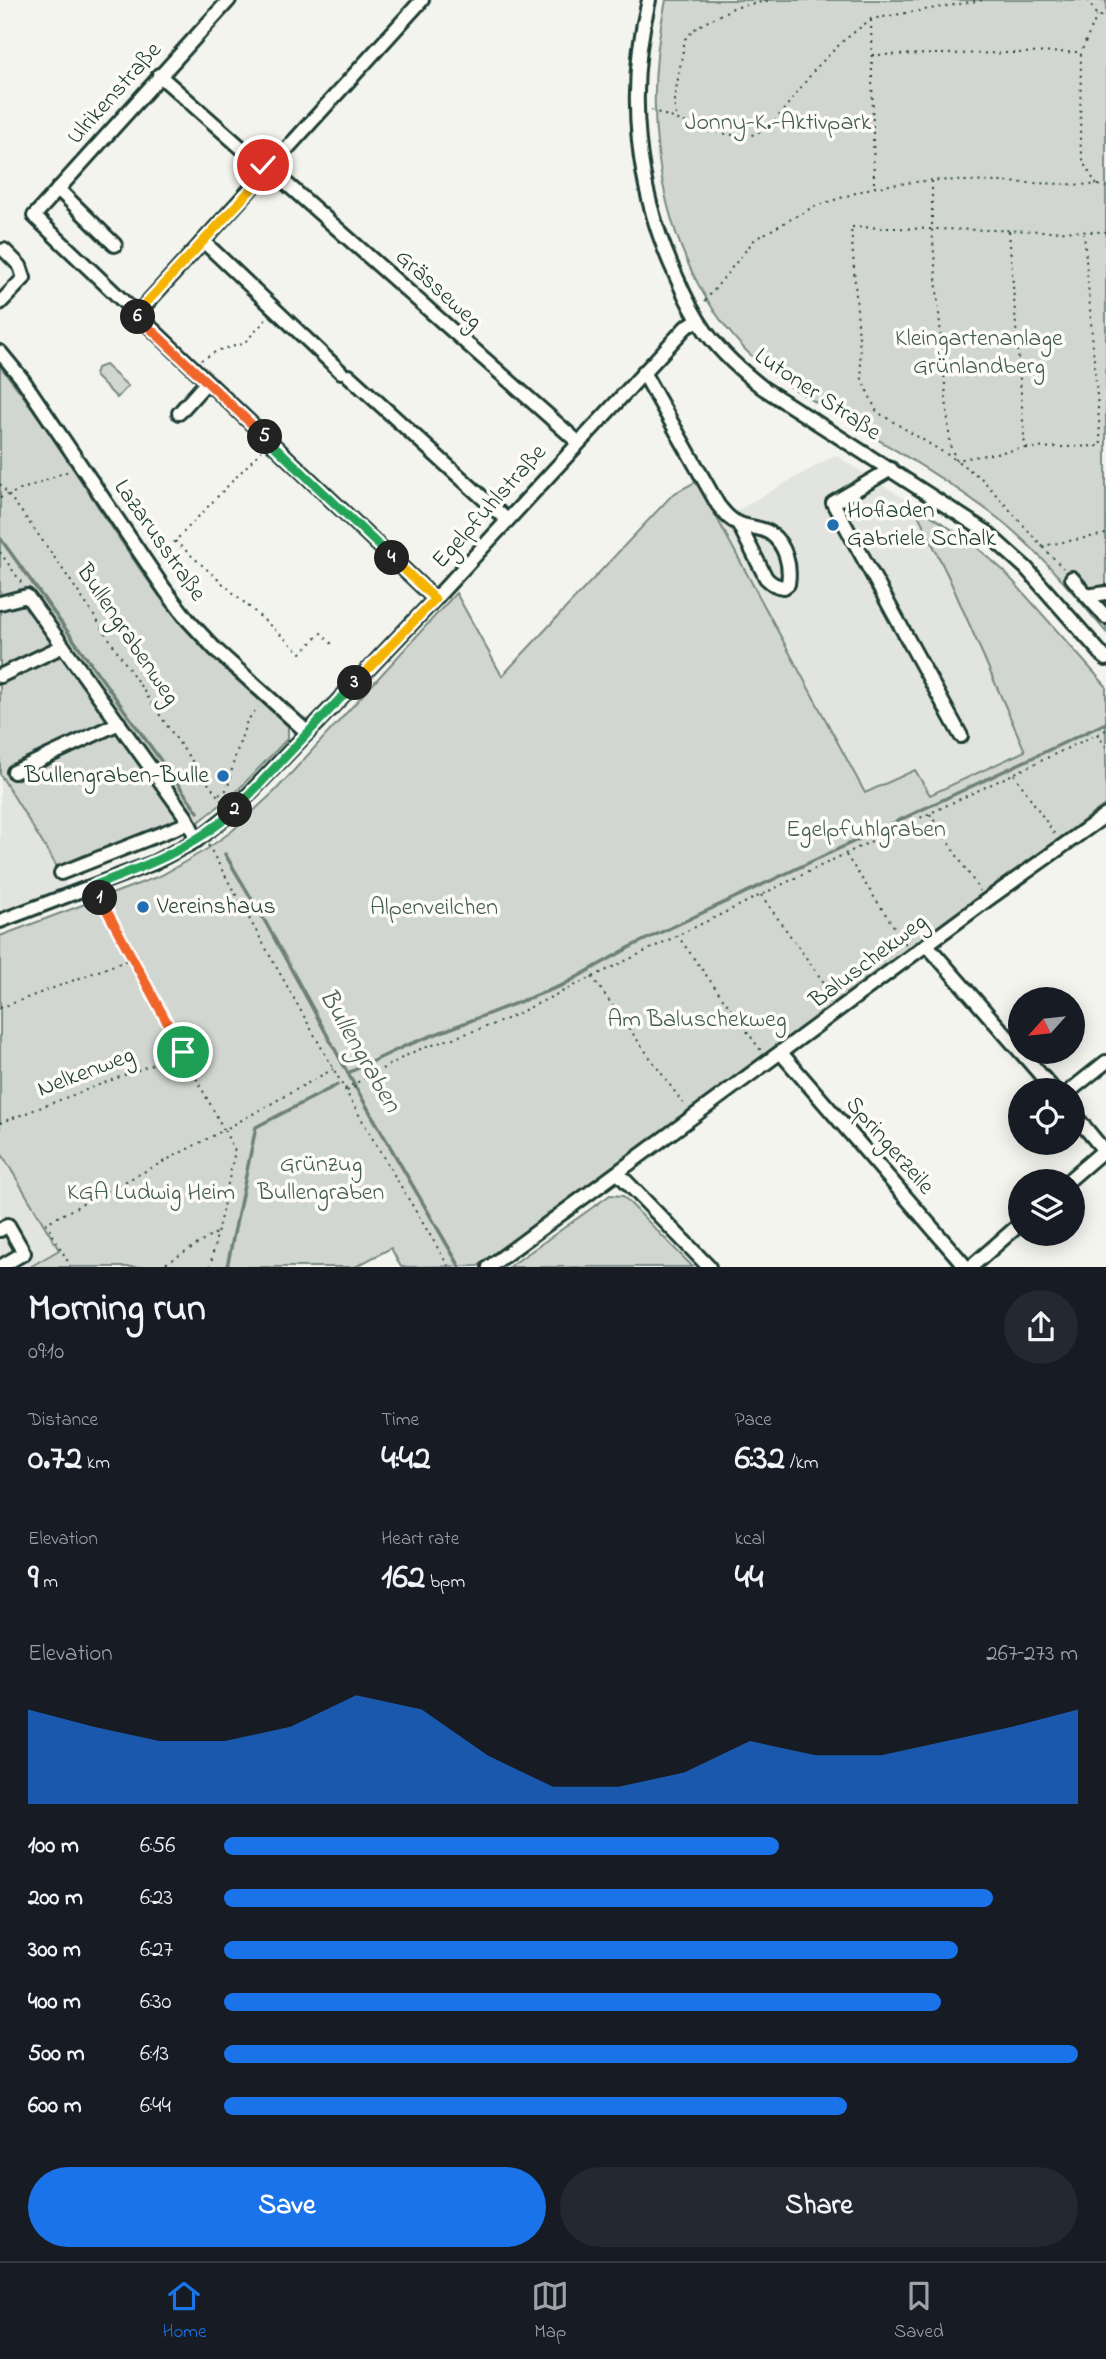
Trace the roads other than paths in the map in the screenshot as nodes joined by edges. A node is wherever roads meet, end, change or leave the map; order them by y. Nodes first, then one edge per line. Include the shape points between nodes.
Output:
1 (229, 0) edge
2 (422, 0) edge
3 (649, 0) edge
4 (159, 75) junction
5 (270, 169) junction
6 (58, 189) junction
7 (203, 241) junction
8 (115, 245) dead end
9 (4, 250) dead end
10 (0, 303) edge
11 (136, 314) junction
12 (698, 320) junction
13 (0, 352) edge
14 (643, 372) junction
15 (207, 382) junction
16 (179, 413) dead end
17 (578, 442) junction
18 (891, 470) junction
19 (507, 520) junction
20 (738, 523) junction
21 (1072, 578) road end
22 (1106, 593) edge
23 (1087, 596) junction
24 (435, 599) junction
25 (0, 603) edge
26 (1106, 617) edge
27 (63, 646) junction
28 (1105, 657) edge
29 (0, 676) edge
30 (119, 723) junction
31 (309, 733) junction
32 (961, 736) dead end
33 (14, 772) dead end
34 (1106, 815) edge
35 (188, 823) junction
36 (200, 838) junction
37 (61, 873) dead end
38 (0, 921) edge
39 (927, 945) junction
40 (781, 1053) junction
41 (1106, 1062) edge
42 (1043, 1078) edge
43 (1085, 1079) edge
44 (1085, 1128) edge
45 (1105, 1152) edge
46 (1083, 1169) edge
47 (618, 1173) junction
48 (0, 1230) edge
49 (1008, 1235) edge
50 (0, 1267) edge
51 (489, 1267) edge
52 (709, 1267) edge
53 (966, 1267) edge
54 (971, 1267) edge

1 - 4 street, Ulrikenstraße
2 - 5 street
3 - 12 street, Lutoner Straße via 637,82 643,174 667,258
4 - 5 street, Grässeweg
4 - 6 street, Ulrikenstraße
5 - 7 street
5 - 17 street, Grässeweg
6 - 8 street
6 - 11 street, Ulrikenstraße via 34,216
7 - 11 street
7 - 19 street
9 - 10 street via 20,266 24,278
11 - 15 street
12 - 14 street, Egelpfuhlstraße
12 - 18 street, Lutoner Straße via 732,362 763,388
13 - 31 street, Lazarusstraße via 188,620
14 - 17 street, Egelpfuhlstraße
14 - 20 street via 718,505
15 - 16 street
15 - 24 street
17 - 19 street, Egelpfuhlstraße
18 - 28 street, Lutoner Straße via 1002,545
18 - 32 street via 833,503
19 - 24 street, Egelpfuhlstraße
20 - 20 street via 770,533 777,541 787,557 788,584 778,586 766,578
21 - 23 street
22 - 23 street
23 - 26 street
24 - 31 street, Egelpfuhlstraße
25 - 27 street via 27,596
27 - 29 street
27 - 30 street
30 - 33 street
30 - 35 street
31 - 36 street, Egelpfuhlstraße via 232,813
34 - 39 street, Baluschekweg
35 - 36 street
35 - 37 street
36 - 38 street, Egelpfuhlstraße via 153,863
39 - 40 street, Baluschekweg
39 - 42 street
40 - 47 street, Baluschekweg
40 - 53 street, Springerzeile
41 - 43 street
44 - 45 street
45 - 46 street
47 - 51 street, Baluschekweg
47 - 52 street
48 - 50 street via 8,1225 24,1253
49 - 54 street

